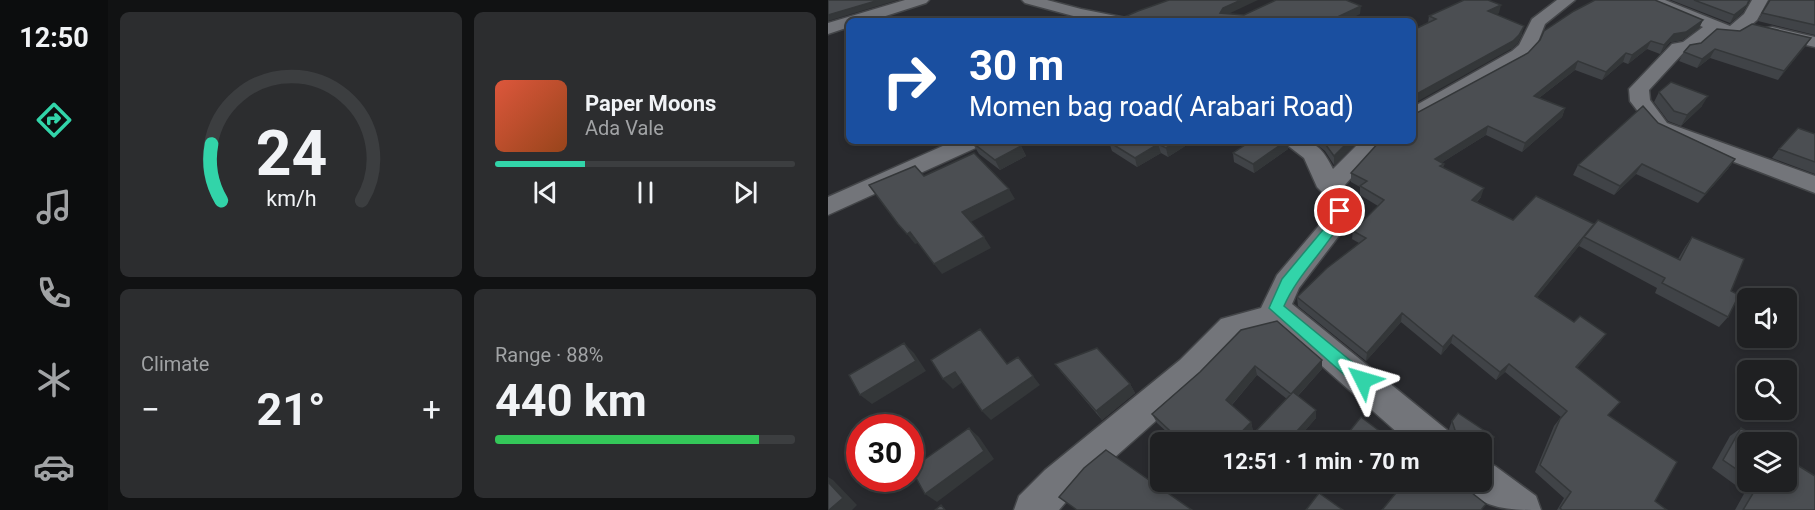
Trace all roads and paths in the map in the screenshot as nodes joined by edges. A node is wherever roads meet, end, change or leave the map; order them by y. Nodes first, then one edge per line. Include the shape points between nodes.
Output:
1 (921, 0) edge
2 (1030, 0) edge
3 (1567, 0) edge
4 (1651, 0) edge
5 (1760, 0) edge
6 (864, 18) edge
7 (1102, 18) edge
8 (846, 24) edge
9 (828, 29) edge
10 (1735, 31) junction
11 (1815, 42) edge
12 (1416, 113) edge
13 (965, 144) edge
14 (1298, 144) edge
15 (1370, 144) edge
16 (1815, 185) edge
17 (1329, 187) junction
18 (828, 207) edge
19 (1284, 315) junction
20 (1422, 432) edge
21 (1492, 487) edge
22 (1033, 510) edge
23 (1522, 510) edge

1 - 6 street
2 - 7 street
3 - 12 street via 1538,22 1527,47 1518,55
4 - 10 street
5 - 10 street via 1751,17
8 - 9 street
10 - 11 street via 1745,25
10 - 16 street via 1707,31 1689,46 1678,48 1639,89 1640,101 1660,127
13 - 18 street
14 - 17 street via 1314,154
15 - 17 street
17 - 19 street via 1338,194 1340,211 1332,227 1287,283 1276,308
19 - 20 street
19 - 22 street via 1232,328 1191,370 1066,476
21 - 23 street

